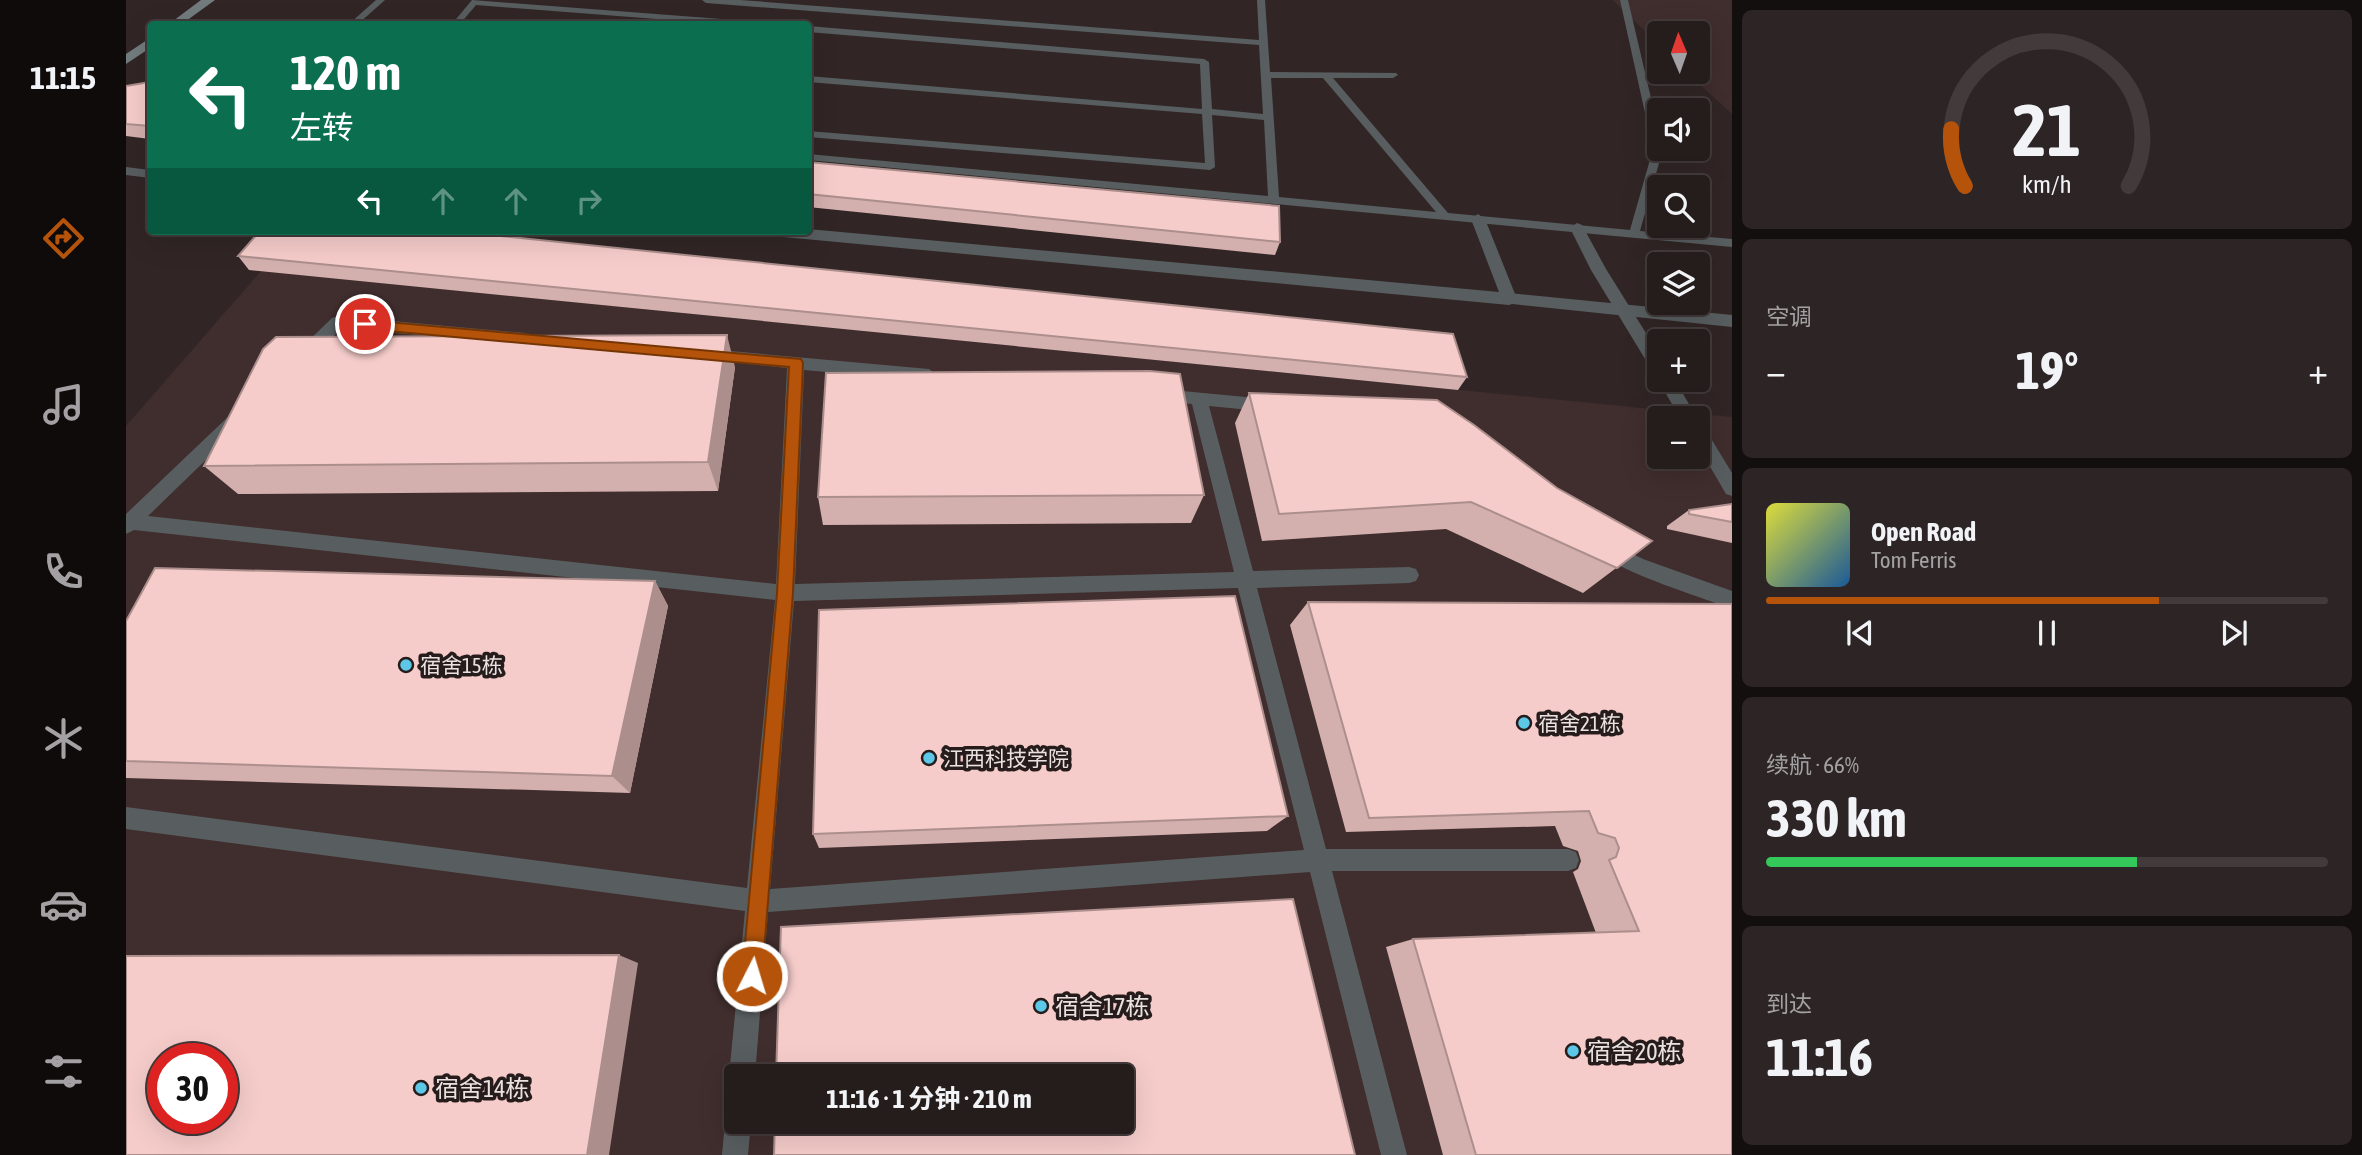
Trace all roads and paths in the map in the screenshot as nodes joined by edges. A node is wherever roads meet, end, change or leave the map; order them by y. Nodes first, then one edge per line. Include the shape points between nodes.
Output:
1 (209, 0) edge
2 (381, 0) edge
3 (706, 0) edge
4 (1261, 0) edge
5 (1624, 0) edge
6 (179, 21) edge
7 (356, 21) edge
8 (458, 21) edge
9 (711, 21) edge
10 (812, 29) edge
11 (1264, 43) junction
12 (147, 44) edge
13 (126, 60) edge
14 (1266, 75) junction
15 (1326, 75) junction
16 (1393, 75) dead end
17 (812, 79) edge
18 (1207, 112) junction
19 (1269, 117) junction
20 (812, 134) edge
21 (812, 157) edge
22 (126, 172) edge
23 (147, 174) edge
24 (1274, 201) junction
25 (1446, 216) junction
26 (1478, 219) junction
27 (1577, 228) junction
28 (1634, 234) junction
29 (812, 235) edge
30 (1732, 243) edge
31 (1509, 299) junction
32 (1625, 312) junction
33 (1732, 321) edge
34 (544, 340) edge
35 (1647, 348) edge
36 (694, 354) edge
37 (796, 363) junction
38 (288, 370) edge
39 (949, 376) edge
40 (1143, 394) edge
41 (1199, 399) junction
42 (1295, 407) edge
43 (249, 408) edge
44 (1710, 452) edge
45 (1732, 489) edge
46 (128, 524) edge
47 (1591, 540) edge
48 (1409, 575) dead end
49 (1246, 580) junction
50 (785, 593) junction
51 (1732, 600) edge
52 (126, 818) edge
53 (1318, 860) junction
54 (1568, 860) dead end
55 (759, 901) junction
56 (744, 1064) edge
57 (737, 1134) edge
58 (735, 1155) edge
59 (1394, 1155) edge

1 - 6 main road
2 - 7 lane
3 - 11 lane
4 - 11 lane
5 - 28 lane via 1658,149
8 - 9 lane via 474,2
10 - 18 lane via 1204,62
11 - 14 lane
12 - 13 main road
14 - 15 lane
14 - 19 lane
15 - 16 lane
15 - 25 lane
17 - 18 lane
18 - 19 lane
18 - 20 lane via 1210,167
19 - 24 lane
21 - 24 lane
22 - 23 street
24 - 25 lane
25 - 26 lane
26 - 27 lane
26 - 31 street
27 - 28 lane
27 - 32 street
28 - 30 lane
29 - 31 street
31 - 32 street
32 - 33 street
32 - 35 street
34 - 38 street via 338,322
36 - 37 street
37 - 39 street
37 - 50 street
40 - 41 street
41 - 42 street
41 - 49 street
43 - 46 street
44 - 45 street
46 - 50 street
47 - 51 street via 1636,565
48 - 49 street
49 - 50 street
49 - 53 street
50 - 55 street
52 - 55 street
53 - 54 street
53 - 55 street
53 - 59 street
55 - 56 street
57 - 58 street

